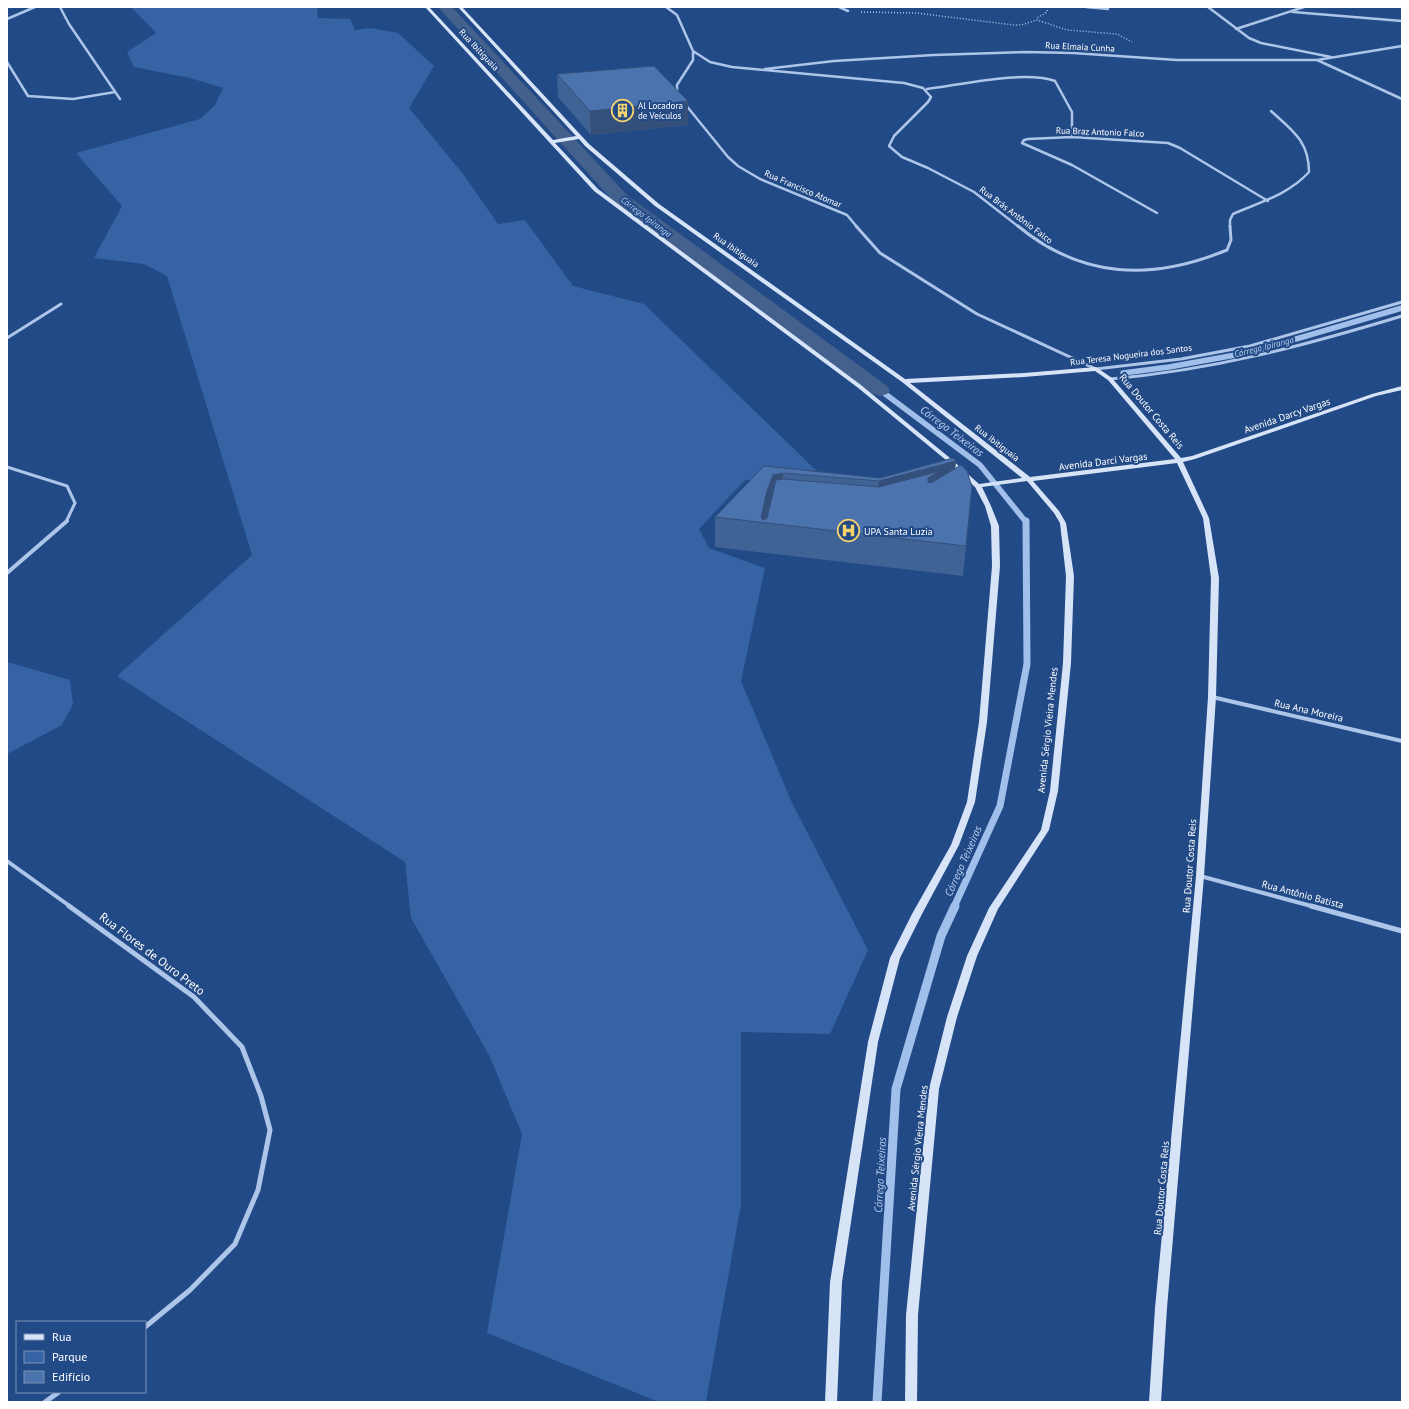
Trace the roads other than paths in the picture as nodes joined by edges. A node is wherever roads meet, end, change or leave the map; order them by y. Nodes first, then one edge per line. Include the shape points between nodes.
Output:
1 (35, 7) edge
2 (60, 7) edge
3 (427, 7) edge
4 (460, 7) edge
5 (666, 7) edge
6 (840, 7) edge
7 (1086, 7) edge
8 (1208, 7) edge
9 (1304, 7) edge
10 (1108, 10) dead end
11 (848, 11) road end
12 (1293, 12) junction
13 (7, 19) edge
14 (1402, 20) edge
15 (1236, 29) junction
16 (1402, 46) edge
17 (693, 51) junction
18 (1336, 58) junction
19 (1317, 60) junction
20 (7, 62) edge
21 (757, 70) junction
22 (927, 89) junction
23 (115, 92) junction
24 (120, 99) dead end
25 (1402, 99) edge
26 (1271, 111) dead end
27 (578, 137) junction
28 (1072, 137) junction
29 (555, 141) junction
30 (1268, 201) junction
31 (1157, 213) dead end
32 (1402, 302) edge
33 (61, 304) dead end
34 (1402, 316) edge
35 (7, 338) edge
36 (1096, 369) junction
37 (1110, 379) junction
38 (904, 381) junction
39 (1402, 388) edge
40 (1179, 460) junction
41 (7, 467) edge
42 (1028, 479) junction
43 (983, 486) junction
44 (7, 573) edge
45 (1212, 697) junction
46 (1402, 742) edge
47 (7, 861) edge
48 (1200, 876) junction
49 (1402, 930) edge
50 (146, 1327) edge
51 (58, 1393) edge
52 (45, 1402) edge
53 (831, 1402) edge
54 (911, 1402) edge
55 (1155, 1402) edge

1 - 13 street
2 - 23 street
3 - 29 main road, Rua Ibitiguaia
4 - 27 main road, Rua Ibitiguaia
5 - 17 street via 677,15
6 - 11 street
7 - 10 street
8 - 15 street
9 - 12 street
12 - 14 street
12 - 15 street
15 - 18 street via 1261,43
16 - 18 street, Rua Elmaia Cunha
17 - 21 street via 710,62
17 - 36 street, Rua Francisco Atomar via 693,60 677,85 676,93 738,166 760,179 847,215 880,253 977,314
18 - 19 street, Rua Elmaia Cunha
19 - 21 street, Rua Elmaia Cunha via 1195,60 1026,52 834,61
19 - 25 street
20 - 23 street via 28,96 73,99
21 - 22 street via 904,83
22 - 28 street via 990,81 1052,78 1072,112
22 - 30 street, Rua Brás Antônio Falco via 931,97 894,136 889,146 893,152 975,193 1052,250 1089,265 1125,272 1170,269 1206,260 1227,250 1231,240 1230,220 1233,214
23 - 24 street
26 - 30 street, Rua Brás Antônio Falco via 1294,132 1305,148 1309,172 1292,189
27 - 29 main road
27 - 38 main road, Rua Ibitiguaia via 657,205
28 - 30 street, Rua Braz Antonio Falco via 1168,143
28 - 31 street, Rua Braz Antonio Falco via 1028,139 1022,143 1072,165
29 - 43 main road, Rua Ibitiguaia via 596,190 860,386
32 - 36 street, Rua Teresa Nogueira dos Santos via 1250,346 1181,360
33 - 35 street
34 - 37 street via 1325,340 1235,362 1177,373
36 - 37 main road, Rua Doutor Costa Reis
36 - 38 main road, Rua Teresa Nogueira dos Santos
37 - 40 main road, Rua Doutor Costa Reis
38 - 42 main road, Rua Ibitiguaia
39 - 40 main road, Avenida Darcy Vargas via 1193,458
40 - 42 main road, Avenida Darci Vargas
40 - 45 main road, Rua Doutor Costa Reis via 1206,518 1215,578
41 - 44 street via 67,486 75,503 66,523
42 - 43 main road, Avenida Darci Vargas
42 - 54 main road, Avenida Sérgio Vieira Mendes via 1057,512 1063,523 1070,576 1067,663 1054,791 1045,830 994,908 972,956 952,1016 934,1089 912,1315
43 - 53 main road via 995,526 996,566 983,722 971,802 955,845 895,958 873,1042 836,1282
45 - 46 street, Rua Ana Moreira
45 - 48 main road, Rua Doutor Costa Reis
47 - 50 street, Rua Flores de Ouro Preto via 194,997 242,1047 261,1096 270,1130 258,1190 234,1244 190,1290
48 - 49 street, Rua Antônio Batista
48 - 55 main road, Rua Doutor Costa Reis via 1161,1308
51 - 52 street

